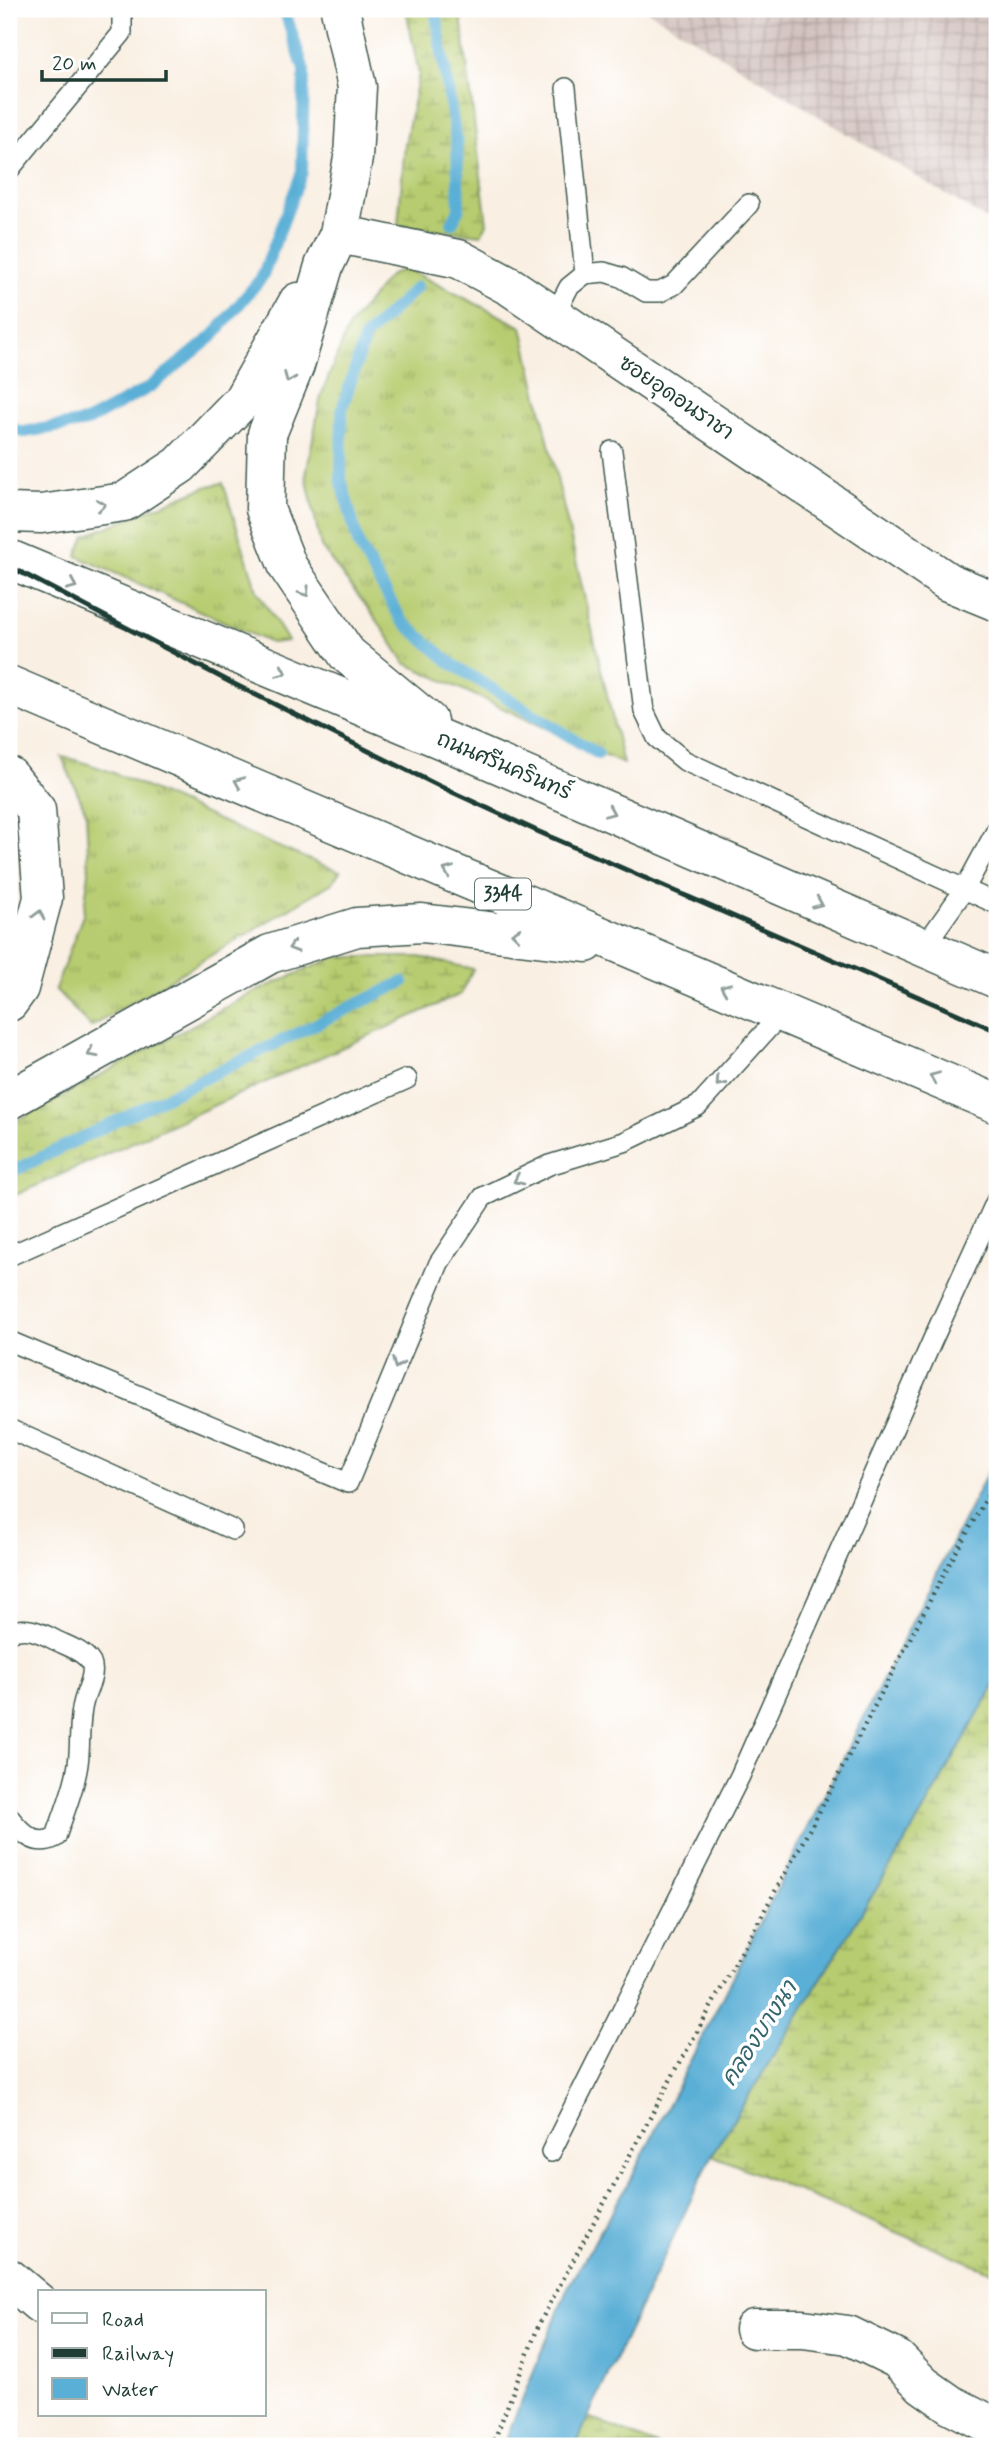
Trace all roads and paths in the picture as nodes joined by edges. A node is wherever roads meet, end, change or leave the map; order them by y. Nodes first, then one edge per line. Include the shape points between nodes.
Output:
1 (122, 9) edge
2 (340, 9) edge
3 (566, 88) dead end
4 (9, 170) edge
5 (749, 204) dead end
6 (331, 250) junction
7 (585, 274) junction
8 (554, 316) junction
9 (612, 452) dead end
10 (9, 513) edge
11 (9, 559) edge
12 (997, 602) edge
13 (9, 685) edge
14 (457, 746) junction
15 (9, 776) edge
16 (997, 829) edge
17 (964, 890) junction
18 (997, 904) edge
19 (923, 948) junction
20 (633, 949) junction
21 (997, 979) edge
22 (9, 1002) edge
23 (782, 1013) junction
24 (407, 1079) dead end
25 (9, 1100) edge
26 (997, 1104) edge
27 (997, 1199) edge
28 (9, 1256) edge
29 (9, 1342) edge
30 (9, 1429) edge
31 (997, 1479) edge
32 (233, 1530) dead end
33 (9, 1633) edge
34 (9, 1817) edge
35 (551, 2152) dead end
36 (9, 2278) edge
37 (38, 2303) edge
38 (754, 2329) dead end
39 (997, 2428) edge
40 (492, 2446) edge

1 - 4 lane via 122,33
2 - 6 main road via 358,87 353,158
3 - 7 lane
5 - 7 lane via 674,285 660,292 646,292 604,272
6 - 8 main road, ซอยอุดอนราชา via 459,258
10 -> 6 main road via 41,514 124,502 180,465 242,401
6 -> 14 main road via 295,365 267,434 265,509 288,567 347,654
7 - 8 lane via 569,287
8 - 12 main road, ซอยอุดอนราชา via 948,582
9 - 17 lane via 644,711 657,738 685,761
11 -> 14 main road, ถนนศรีนครินทร์
20 -> 13 main road, 3344
14 -> 19 main road, ถนนศรีนครินทร์
22 -> 15 main road via 19,988 43,898 36,810
16 - 17 lane
17 - 18 lane
17 - 19 lane
19 - 21 main road, ถนนศรีนครินทร์
23 -> 20 main road, 3344
20 -> 25 main road via 422,923 357,927 270,954
26 -> 23 main road, 3344
23 -> 29 lane via 698,1106 624,1142 549,1165 483,1197 439,1263 348,1483
24 - 28 lane
27 - 35 lane via 740,1776
30 - 32 lane
31 - 40 path via 540,2322
33 - 34 lane via 36,1630 82,1654 93,1673 78,1728 77,1772 56,1837 48,1842 30,1839
36 - 37 main road
38 - 39 main road via 848,2335 897,2359 950,2404

